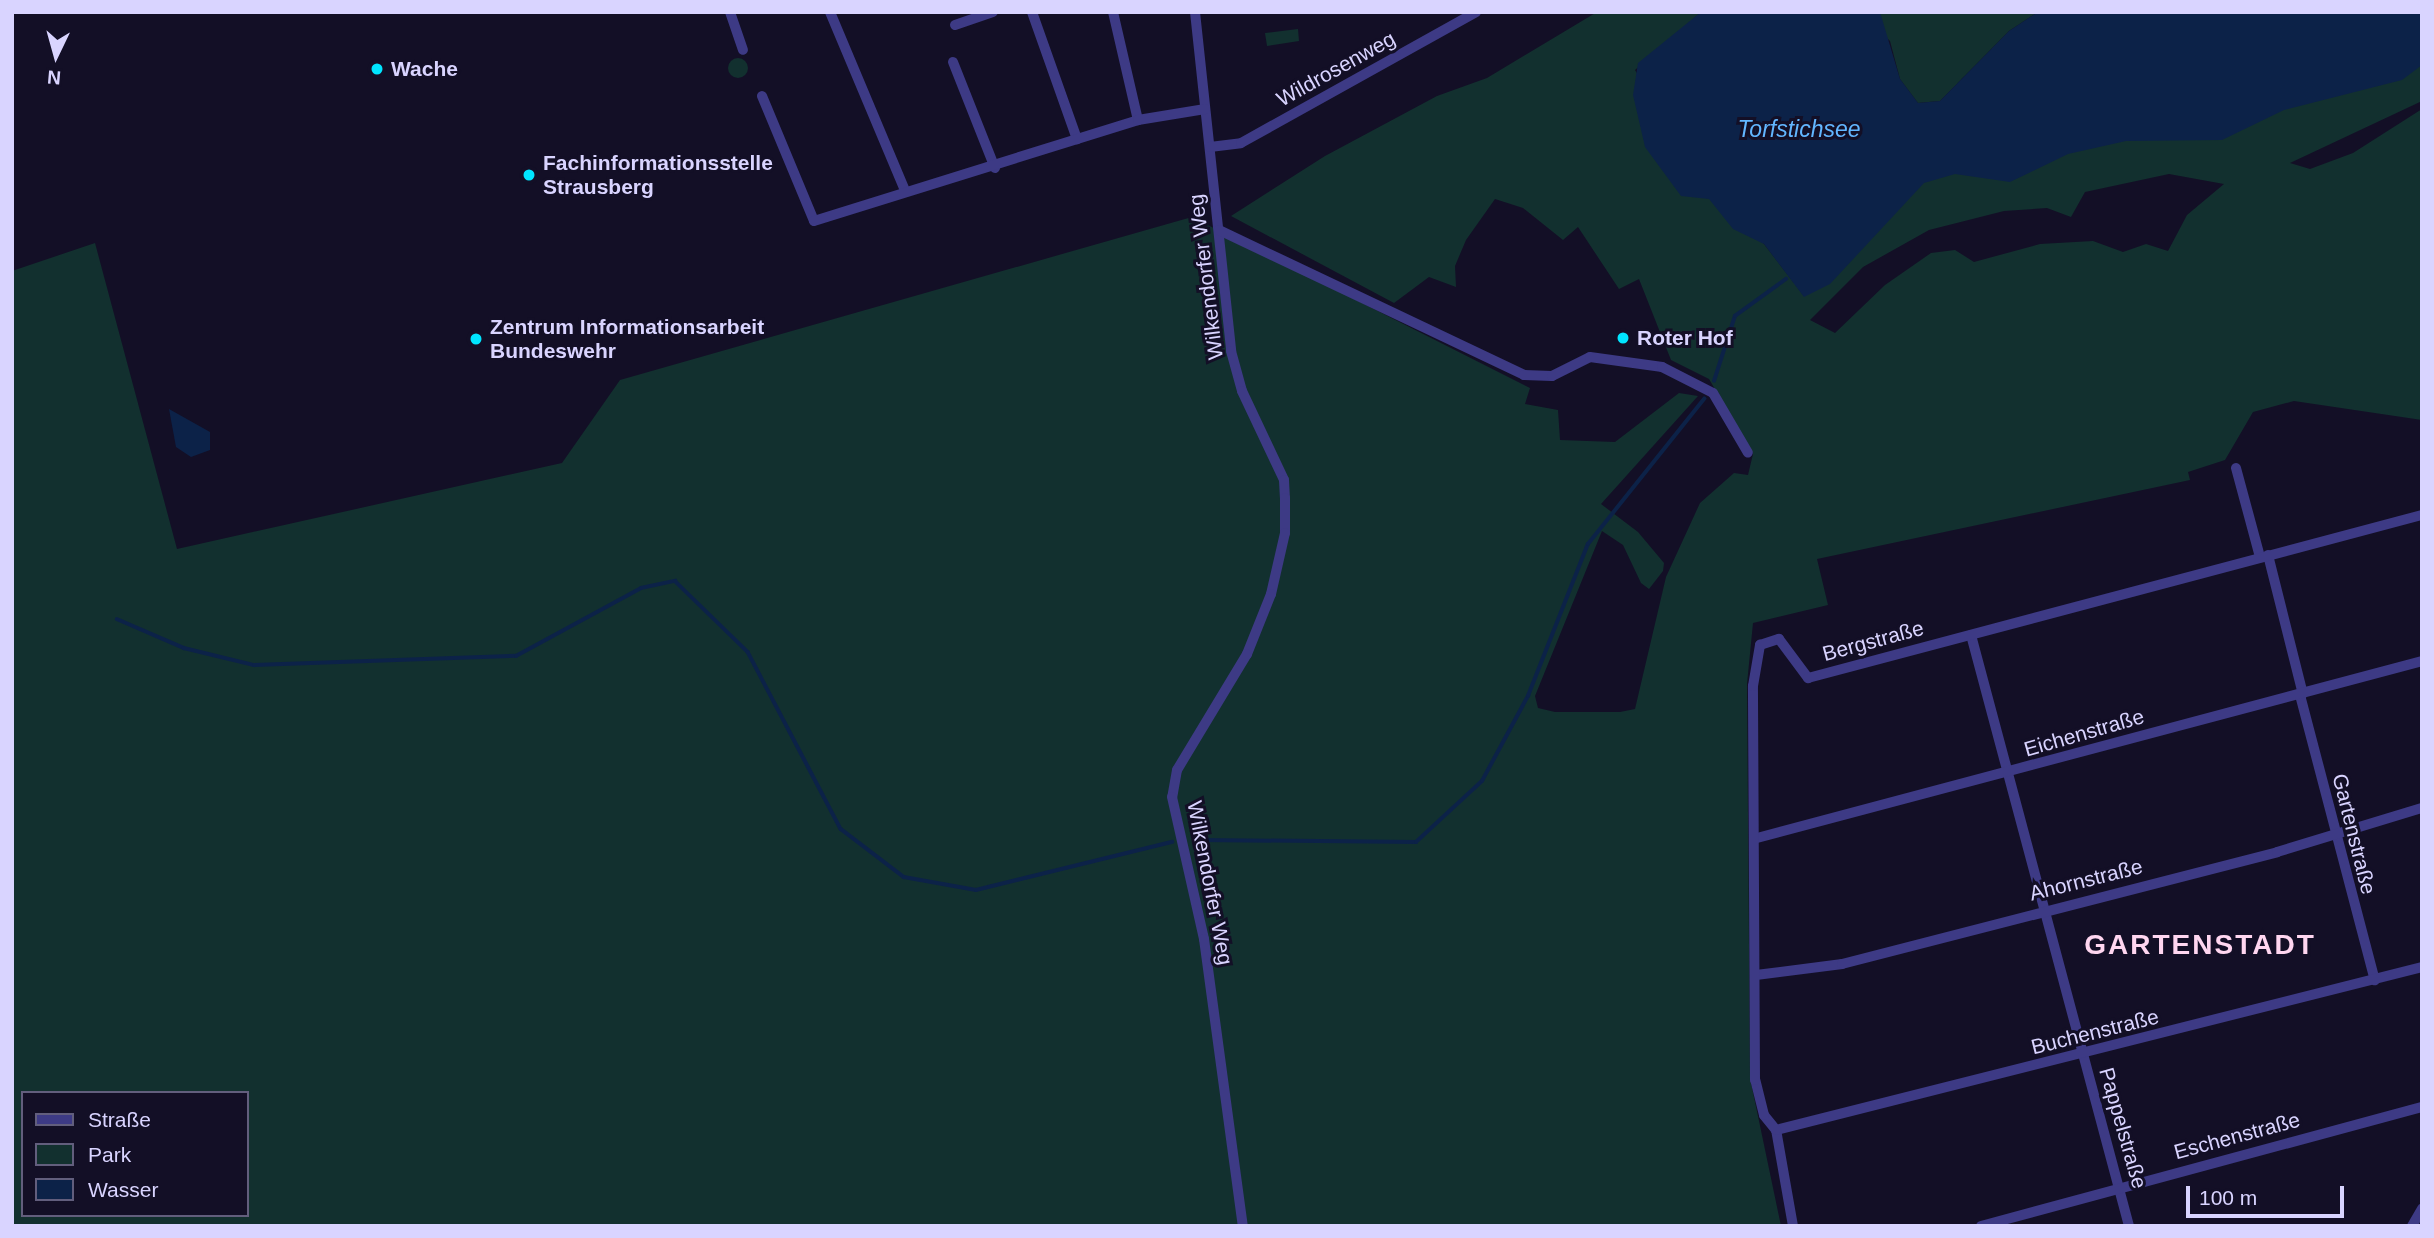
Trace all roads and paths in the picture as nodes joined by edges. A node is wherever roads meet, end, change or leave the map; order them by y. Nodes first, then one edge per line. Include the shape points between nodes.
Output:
1 (730, 12) edge
2 (830, 12) edge
3 (993, 12) edge
4 (1032, 12) edge
5 (1112, 12) edge
6 (1195, 12) edge
7 (1476, 12) edge
8 (955, 25) dead end
9 (743, 50) dead end
10 (953, 62) dead end
11 (762, 96) dead end
12 (1206, 109) junction
13 (1138, 120) junction
14 (1077, 139) junction
15 (1210, 147) junction
16 (995, 168) junction
17 (904, 188) junction
18 (1219, 230) junction
19 (1748, 453) dead end
20 (2236, 468) dead end
21 (2422, 515) edge
22 (2264, 556) junction
23 (1970, 635) junction
24 (2422, 662) edge
25 (2301, 694) junction
26 (2007, 776) junction
27 (2422, 808) edge
28 (2334, 835) junction
29 (1757, 838) junction
30 (2043, 910) junction
31 (2422, 967) edge
32 (1756, 975) junction
33 (2375, 980) junction
34 (2082, 1055) junction
35 (2422, 1108) edge
36 (1776, 1130) junction
37 (2119, 1186) junction
38 (2422, 1209) edge
39 (1243, 1226) edge
40 (1793, 1226) edge
41 (1981, 1226) edge
42 (2129, 1226) edge
43 (2412, 1226) edge

1 - 9 street
2 - 17 street
3 - 8 street
4 - 14 street
5 - 13 street
6 - 12 street, Wilkendorfer Weg
7 - 15 street, Wildrosenweg via 1241,143
10 - 16 street
11 - 17 street via 814,221
12 - 13 street
12 - 15 street, Wilkendorfer Weg
13 - 14 street
14 - 16 street
15 - 18 street, Wilkendorfer Weg
16 - 17 street
18 - 19 street via 1524,375 1552,376 1590,356 1662,367 1713,393
18 - 39 street, Wilkendorfer Weg via 1231,351 1242,391 1284,480 1285,509 1266,606 1247,654 1177,770 1172,797 1204,939
20 - 22 street, Gartenstraße
21 - 22 street, Bergstraße
22 - 23 street, Bergstraße
22 - 25 street, Gartenstraße
23 - 26 street, Pappelstraße
23 - 29 street, Bergstraße via 1808,678 1779,639 1760,645 1753,686
24 - 25 street, Eichenstraße
25 - 26 street, Eichenstraße
25 - 28 street, Gartenstraße
26 - 29 street, Eichenstraße
26 - 30 street, Pappelstraße
27 - 28 street, Ahornstraße
28 - 30 street, Ahornstraße
28 - 33 street, Gartenstraße
29 - 32 street, Bergstraße
30 - 32 street, Ahornstraße via 1842,964
30 - 34 street, Pappelstraße
31 - 33 street, Buchenstraße
32 - 36 street, Bergstraße via 1755,1080 1764,1115
33 - 34 street, Buchenstraße
34 - 36 street, Buchenstraße
34 - 37 street, Pappelstraße
35 - 37 street, Eschenstraße
36 - 40 street, Bergstraße
37 - 41 street, Eschenstraße
37 - 42 street, Pappelstraße
38 - 43 street

